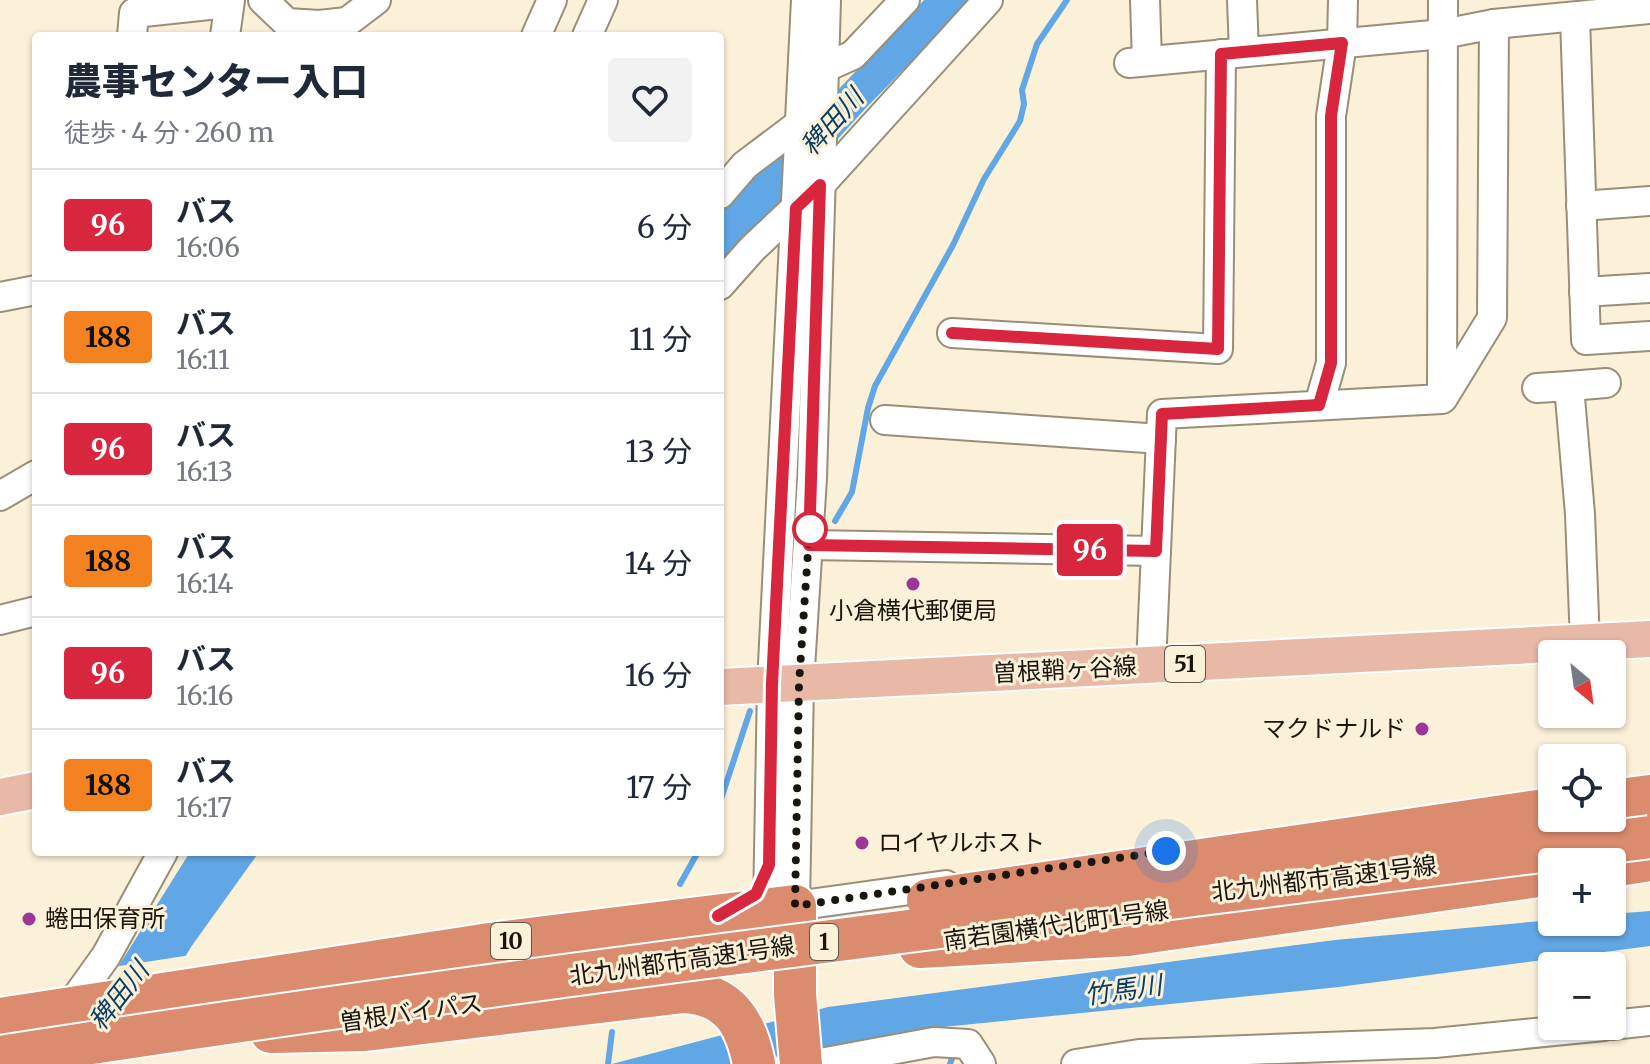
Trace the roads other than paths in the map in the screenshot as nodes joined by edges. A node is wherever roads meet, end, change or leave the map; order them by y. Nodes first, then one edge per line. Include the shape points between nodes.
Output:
1 (263, 0) edge
2 (376, 0) edge
3 (552, 0) edge
4 (603, 0) edge
5 (806, 0) edge
6 (826, 0) edge
7 (905, 0) edge
8 (988, 0) edge
9 (1145, 0) edge
10 (1242, 0) edge
11 (1343, 0) edge
12 (1443, 0) edge
13 (229, 1) edge
14 (1650, 9) edge
15 (1575, 18) junction
16 (1494, 24) junction
17 (132, 32) edge
18 (225, 32) edge
19 (347, 32) edge
20 (538, 32) edge
21 (589, 32) edge
22 (1443, 34) junction
23 (1342, 43) junction
24 (1233, 53) junction
25 (813, 98) junction
26 (724, 189) edge
27 (1650, 201) edge
28 (805, 202) junction
29 (1581, 206) junction
30 (805, 277) junction
31 (724, 280) edge
32 (1650, 288) edge
33 (32, 291) edge
34 (1584, 292) junction
35 (0, 297) edge
36 (952, 333) dead end
37 (1650, 336) edge
38 (1606, 383) dead end
39 (1569, 386) junction
40 (1537, 388) dead end
41 (1442, 399) junction
42 (1319, 405) junction
43 (885, 420) dead end
44 (1161, 439) junction
45 (32, 477) edge
46 (0, 496) edge
47 (809, 545) junction
48 (1156, 551) junction
49 (32, 612) edge
50 (0, 620) edge
51 (1650, 639) edge
52 (1585, 640) edge
53 (1626, 640) edge
54 (1538, 645) edge
55 (1151, 665) junction
56 (786, 684) junction
57 (724, 687) edge
58 (1650, 786) edge
59 (1626, 789) edge
60 (32, 791) edge
61 (1650, 796) edge
62 (0, 797) edge
63 (1538, 799) edge
64 (1626, 799) edge
65 (1538, 811) edge
66 (1650, 817) edge
67 (1650, 837) edge
68 (1650, 846) edge
69 (161, 856) edge
70 (1650, 860) edge
71 (1626, 864) edge
72 (769, 865) junction
73 (1538, 876) edge
74 (952, 884) junction
75 (718, 916) junction
76 (891, 948) junction
77 (228, 983) junction
78 (73, 1008) junction
79 (780, 1008) edge
80 (0, 1019) edge
81 (1650, 1021) edge
82 (1626, 1024) edge
83 (0, 1030) edge
84 (271, 1032) junction
85 (1551, 1040) edge
86 (1513, 1050) edge
87 (1435, 1054) edge
88 (0, 1057) edge
89 (54, 1064) edge
90 (981, 1064) edge
91 (1076, 1064) edge

1 - 19 street via 287,23
2 - 19 street
3 - 20 street
4 - 21 street
5 - 25 street
6 - 25 street
7 - 25 street
8 - 28 street
9 - 24 street via 1138,62
10 - 24 street
11 - 23 street
12 - 22 street
13 - 17 street via 134,13
13 - 18 street
14 - 15 street
15 - 16 street
15 - 29 street
16 - 22 street
16 - 41 street via 1492,318
22 - 23 street
22 - 41 street
23 - 24 street
23 - 42 street via 1331,116 1331,363
24 - 36 street via 1218,349
25 - 26 street
25 - 28 street
27 - 29 street
28 - 30 street
28 - 31 street
29 - 34 street
30 - 47 street
30 - 56 street
32 - 34 street
33 - 35 street
34 - 37 street via 1586,340
38 - 39 street
39 - 40 street
39 - 52 street
41 - 42 street
42 - 44 street via 1162,414
43 - 44 street
44 - 48 street
45 - 46 street
47 - 48 street
47 - 56 street
48 - 55 street
49 - 50 street
51 - 53 main road, 曽根鞘ヶ谷線 / 51
54 - 55 main road, 曽根鞘ヶ谷線 / 51
55 - 56 main road, 曽根鞘ヶ谷線 / 51
56 - 57 main road, 曽根鞘ヶ谷線 / 51
56 - 72 street
56 - 79 street
58 - 59 street
60 - 62 main road
61 - 64 highway
63 - 74 street
65 - 83 highway, 北九州都市高速1号線 / 1, bridge
66 - 74 highway via 1127,886
67 - 88 highway, 北九州都市高速1号線 / 1, bridge via 815,943
68 - 76 street, 南若園横代北町1号線
69 - 78 street
70 - 71 highway
72 - 75 street via 756,894
72 - 79 street
73 - 76 highway via 1128,935
74 - 79 street
75 - 77 highway, 曽根バイパス / 10
75 - 79 highway, 曽根バイパス / 10
76 - 79 street, 南若園横代北町1号線
77 - 78 highway, 曽根バイパス / 10
77 - 79 highway, 曽根バイパス / 10 via 493,973 746,942
78 - 80 highway, 曽根バイパス / 10
79 - 84 highway, 曽根バイパス
79 - 84 highway via 683,992 365,1030
79 - 90 street via 934,1042 968,1044
81 - 82 street
84 - 89 highway, 曽根バイパス
85 - 86 street
86 - 87 street
87 - 91 street via 1139,1054

